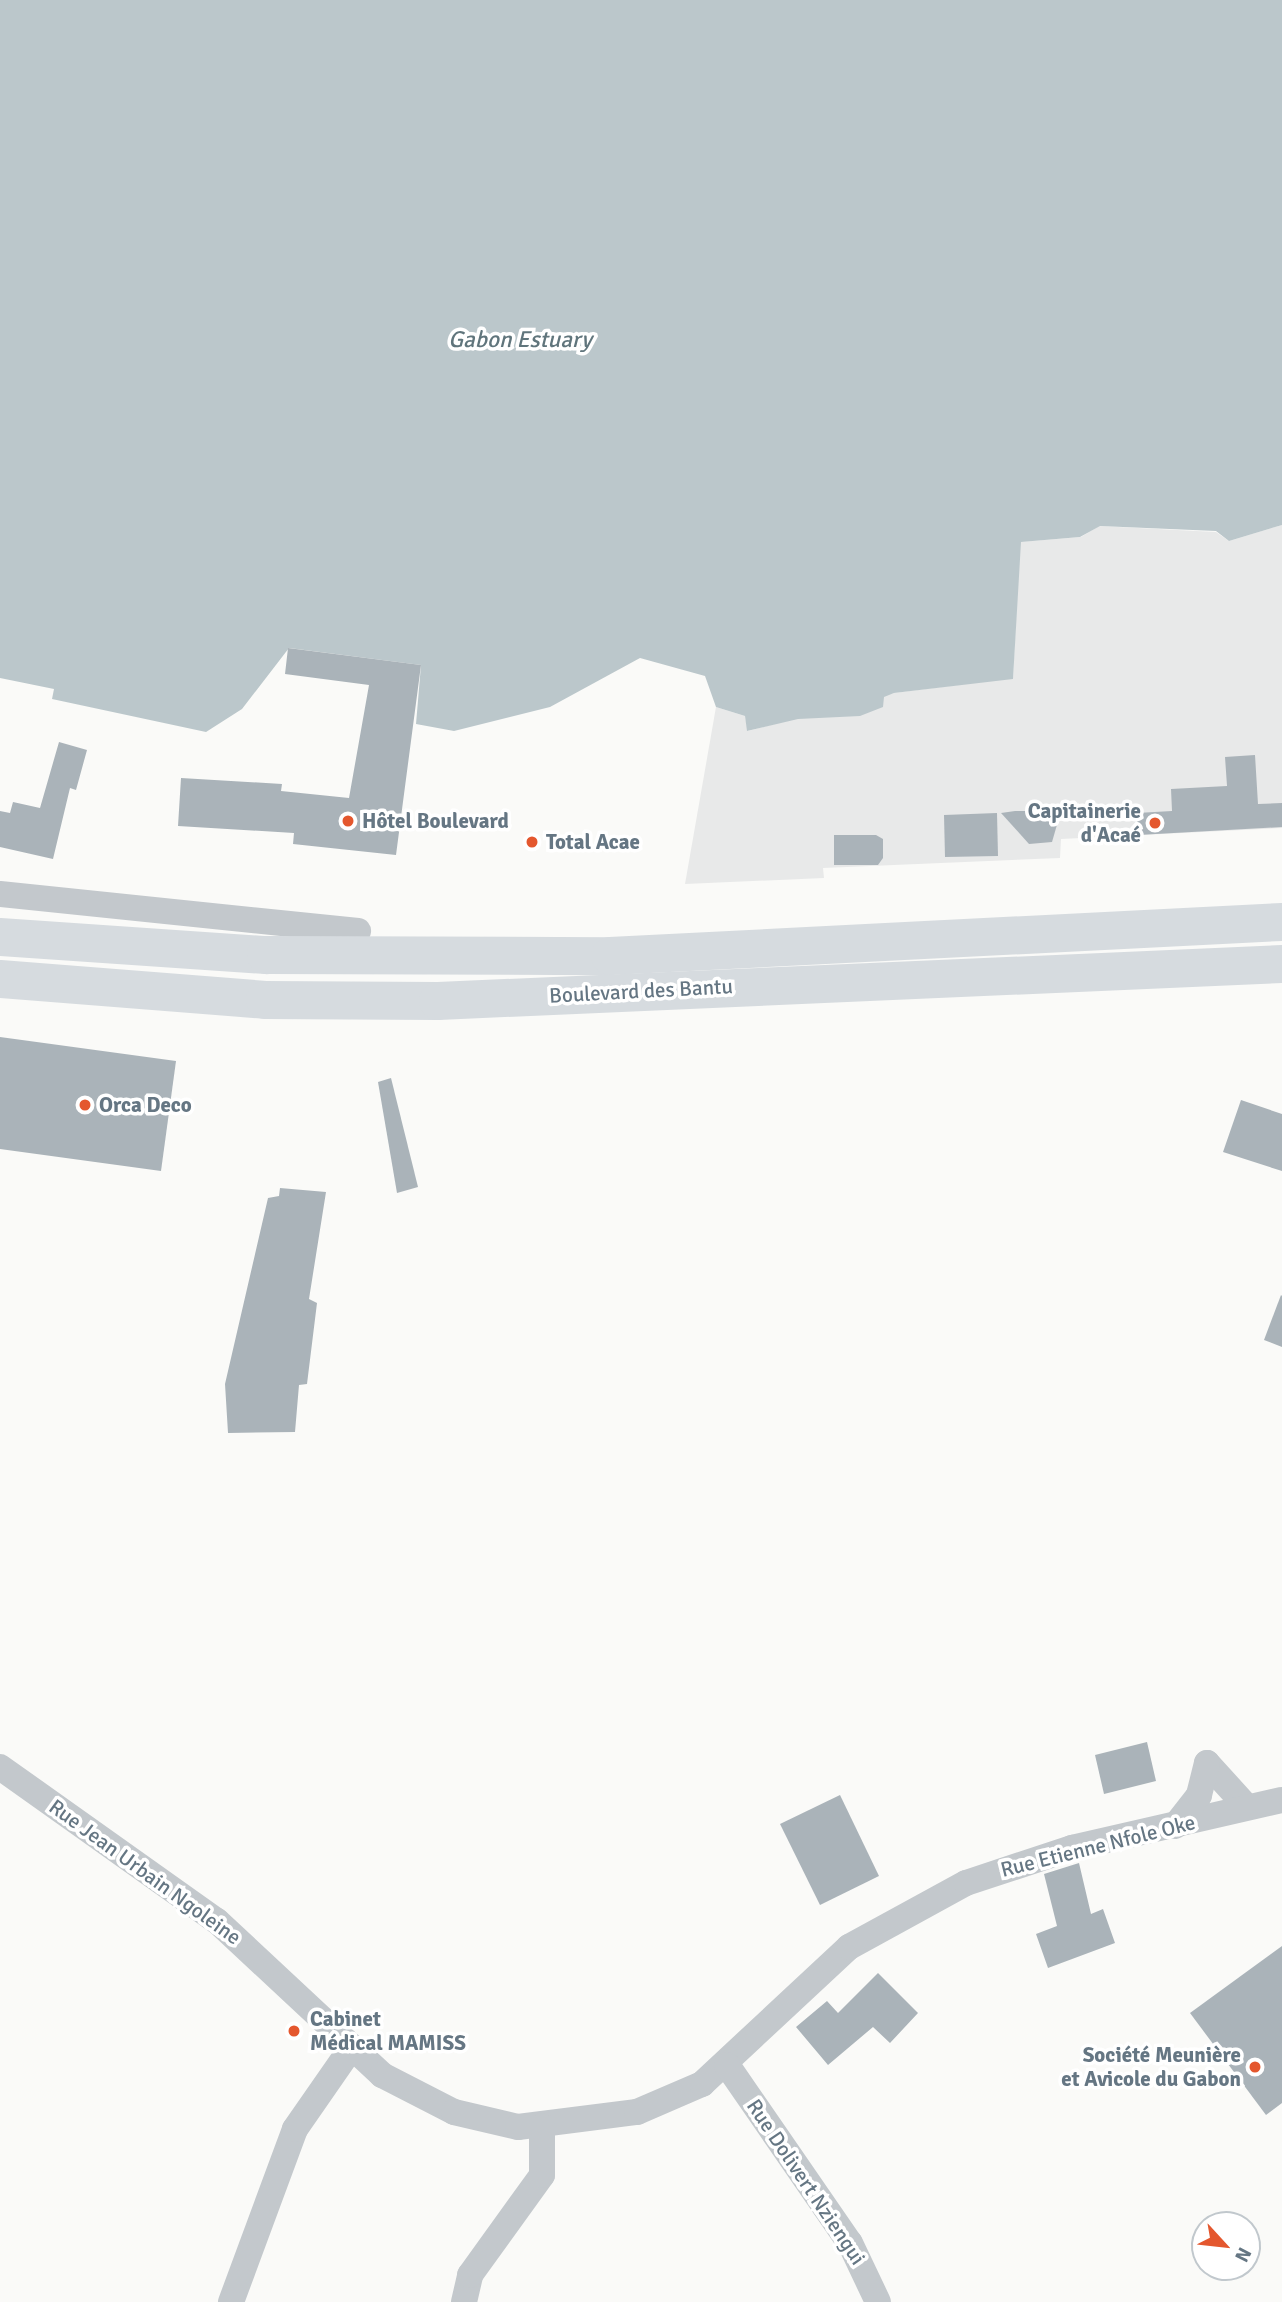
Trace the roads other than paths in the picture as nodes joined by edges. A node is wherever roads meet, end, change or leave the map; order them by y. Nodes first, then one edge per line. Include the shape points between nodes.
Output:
1 (0, 894) edge
2 (1282, 922) edge
3 (358, 931) dead end
4 (0, 937) edge
5 (1282, 964) edge
6 (0, 979) edge
7 (0, 1767) edge
8 (1282, 1800) edge
9 (1247, 1807) junction
10 (1175, 1826) junction
11 (350, 2050) junction
12 (727, 2065) junction
13 (542, 2126) junction
14 (231, 2302) edge
15 (464, 2302) edge
16 (878, 2302) edge

1 - 3 street
2 - 4 highway, Boulevard des Bantu via 596,956 266,955
5 - 6 highway, Boulevard des Bantu via 438,1001 265,1000
7 - 11 street, Rue Jean Urbain Ngoleine via 217,1921
8 - 9 street, Rue Etienne Nfole Oke
9 - 10 street, Rue Etienne Nfole Oke
9 - 10 street via 1207,1763 1199,1795
10 - 12 street, Rue Etienne Nfole Oke via 1007,1867 905,1910 814,1974
11 - 13 street, Rue Jean Urbain Ngoleine via 391,2081 454,2112 489,2123
11 - 14 street via 295,2129
12 - 13 street, Rue Jean Urbain Ngoleine via 676,2098 637,2112
12 - 16 street, Rue Dolivert Nziengui via 850,2243
13 - 15 street via 542,2175 470,2275

